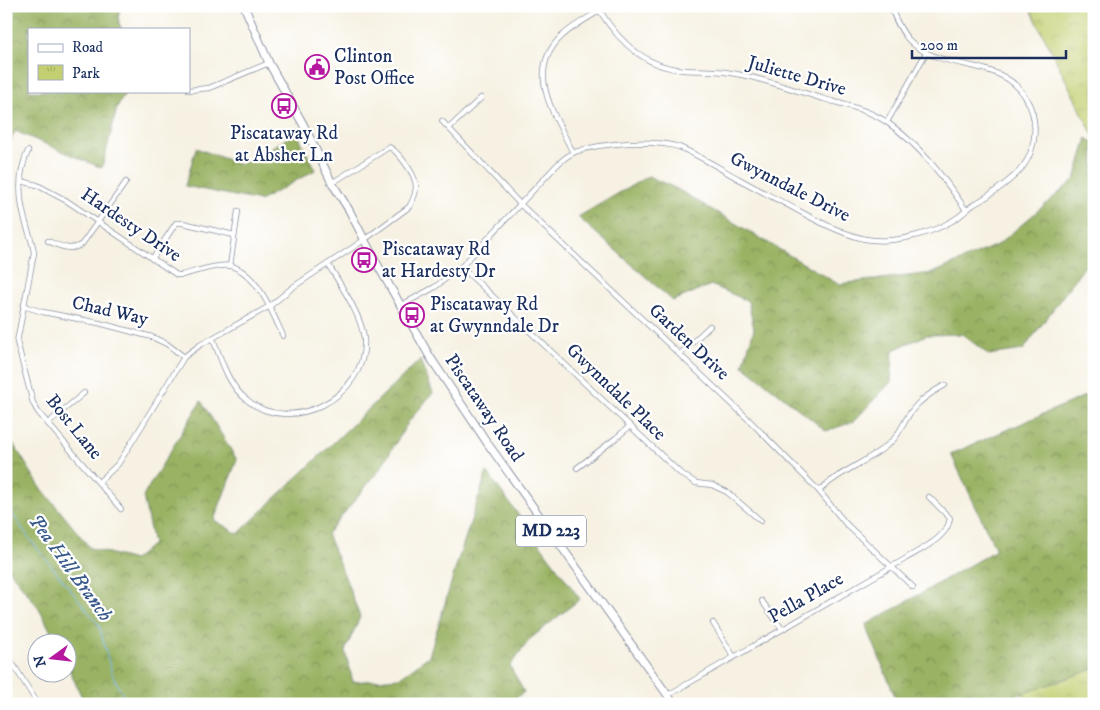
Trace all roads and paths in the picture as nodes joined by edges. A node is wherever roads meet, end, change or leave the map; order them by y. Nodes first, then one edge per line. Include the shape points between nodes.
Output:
1 (244, 6) edge
2 (607, 6) edge
3 (890, 6) edge
4 (600, 11) junction
5 (926, 53) junction
6 (269, 63) junction
7 (190, 90) edge
8 (481, 98) dead end
9 (442, 121) dead end
10 (888, 122) junction
11 (449, 128) junction
12 (28, 151) dead end
13 (573, 153) junction
14 (21, 181) junction
15 (126, 182) dead end
16 (332, 183) junction
17 (520, 204) junction
18 (966, 210) junction
19 (238, 211) dead end
20 (99, 222) junction
21 (234, 235) junction
22 (364, 240) junction
23 (48, 241) dead end
24 (152, 259) junction
25 (328, 264) junction
26 (230, 266) junction
27 (462, 266) junction
28 (23, 306) junction
29 (270, 306) junction
30 (400, 306) junction
31 (710, 326) dead end
32 (283, 336) dead end
33 (213, 339) junction
34 (680, 354) junction
35 (184, 357) junction
36 (945, 385) dead end
37 (84, 393) dead end
38 (48, 423) junction
39 (630, 426) junction
40 (577, 468) dead end
41 (99, 482) junction
42 (818, 491) junction
43 (929, 497) dead end
44 (121, 509) dead end
45 (761, 521) dead end
46 (891, 567) junction
47 (913, 587) dead end
48 (762, 601) dead end
49 (713, 623) dead end
50 (782, 629) junction
51 (6, 653) edge
52 (734, 656) junction
53 (668, 695) junction
54 (38, 704) edge
55 (674, 704) edge

1 - 6 main road, Piscataway Road / MD 223
2 - 4 street
3 - 5 street, Gwynndale Drive via 904,33
4 - 10 street, Juliette Drive via 624,42 656,64 766,80
4 - 13 street via 562,37 551,50 545,68 543,82 546,95
5 - 10 street
5 - 18 street, Gwynndale Drive via 1010,80 1027,100 1033,115 1034,139 1026,163 1014,177
6 - 7 street via 209,88
6 - 16 main road, Piscataway Road / MD 223
8 - 11 street
9 - 11 street, Garden Drive
10 - 18 street, Juliette Drive via 920,150
11 - 17 street, Garden Drive
12 - 14 street, Bost Lane
13 - 17 street, Gwynndale Drive
13 - 18 street, Gwynndale Drive via 636,142 670,144 687,150 822,223 865,239 908,237 951,222
14 - 20 street, Hardesty Drive via 55,194
14 - 28 street, Bost Lane via 21,206 34,253
15 - 20 street
16 - 22 main road, Piscataway Road / MD 223
16 - 22 street via 389,146 396,151 415,180 416,188 409,207
17 - 27 street, Gwynndale Drive
17 - 34 street, Garden Drive
19 - 21 street
20 - 23 street via 79,247 68,248
20 - 24 street, Hardesty Drive
21 - 24 street via 176,223
21 - 26 street
22 - 25 street
22 - 30 main road, Piscataway Road / MD 223
24 - 26 street, Hardesty Drive via 182,276
25 - 29 street
25 - 33 street via 360,322 364,339 358,371 350,385 335,398 312,410 294,414 259,408 237,390
26 - 29 street via 247,275
27 - 30 street, Gwynndale Drive via 435,287
27 - 39 street, Gwynndale Place
28 - 35 street, Chad Way via 152,337
28 - 38 street, Bost Lane via 18,347 35,408
29 - 32 street
29 - 33 street
30 - 53 main road, Piscataway Road / MD 223 via 454,395
31 - 34 street
33 - 35 street
34 - 42 street, Garden Drive
35 - 41 street via 128,450
36 - 42 street via 914,408 892,441
37 - 38 street
38 - 41 street, Bost Lane
39 - 40 street
39 - 45 street, Gwynndale Place via 690,480 727,492
41 - 44 street, Bost Lane
42 - 46 street, Garden Drive via 838,516
43 - 46 street, Pella Place via 950,518 948,528
46 - 47 street, Garden Drive
46 - 50 street, Pella Place
48 - 50 street
49 - 52 street
50 - 52 street, Pella Place
51 - 54 street
52 - 53 street, Pella Place
53 - 55 main road, Piscataway Road / MD 223

